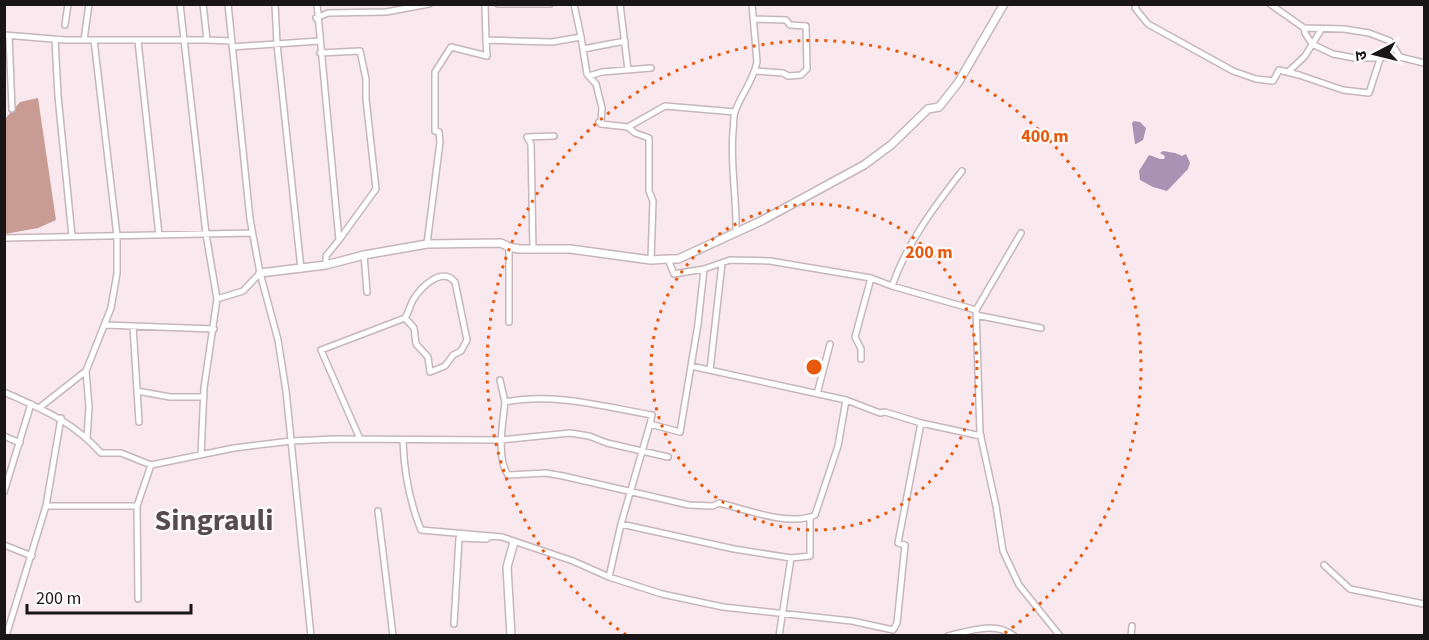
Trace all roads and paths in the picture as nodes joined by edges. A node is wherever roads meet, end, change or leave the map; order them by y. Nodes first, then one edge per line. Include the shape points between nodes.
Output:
1 (68, 4) edge
2 (89, 4) edge
3 (180, 4) edge
4 (203, 4) edge
5 (228, 4) edge
6 (275, 4) edge
7 (317, 4) edge
8 (429, 4) edge
9 (485, 4) edge
10 (498, 4) edge
11 (550, 4) edge
12 (574, 4) edge
13 (620, 4) edge
14 (753, 4) edge
15 (1004, 4) edge
16 (1137, 4) edge
17 (1270, 4) edge
18 (316, 18) junction
19 (753, 19) junction
20 (65, 25) dead end
21 (1304, 28) junction
22 (1321, 30) junction
23 (7, 36) edge
24 (581, 37) junction
25 (55, 39) junction
26 (84, 40) junction
27 (94, 40) junction
28 (207, 40) junction
29 (486, 40) junction
30 (138, 41) junction
31 (184, 41) junction
32 (319, 41) junction
33 (625, 41) junction
34 (232, 44) junction
35 (277, 44) junction
36 (1312, 44) junction
37 (583, 49) junction
38 (320, 53) junction
39 (1400, 57) junction
40 (1380, 59) junction
41 (1425, 63) edge
42 (651, 68) dead end
43 (628, 70) junction
44 (756, 71) junction
45 (1288, 72) junction
46 (589, 76) junction
47 (12, 109) dead end
48 (735, 112) junction
49 (628, 127) junction
50 (554, 136) dead end
51 (962, 171) dead end
52 (736, 232) junction
53 (252, 233) junction
54 (1021, 233) dead end
55 (206, 234) junction
56 (159, 235) junction
57 (72, 236) junction
58 (117, 236) junction
59 (4, 238) edge
60 (339, 240) junction
61 (427, 244) junction
62 (509, 248) junction
63 (533, 250) junction
64 (364, 255) junction
65 (668, 259) junction
66 (651, 260) junction
67 (722, 263) junction
68 (326, 265) junction
69 (301, 268) junction
70 (704, 269) junction
71 (260, 273) junction
72 (871, 278) junction
73 (892, 286) junction
74 (367, 292) dead end
75 (217, 299) junction
76 (976, 313) junction
77 (405, 318) junction
78 (509, 322) dead end
79 (105, 325) junction
80 (133, 326) junction
81 (1041, 328) dead end
82 (214, 329) junction
83 (830, 344) dead end
84 (861, 359) dead end
85 (691, 366) junction
86 (710, 370) junction
87 (86, 371) junction
88 (500, 380) dead end
89 (137, 391) junction
90 (4, 392) edge
91 (817, 394) junction
92 (204, 397) junction
93 (846, 400) junction
94 (506, 402) junction
95 (32, 404) junction
96 (39, 408) junction
97 (61, 418) junction
98 (139, 422) dead end
99 (921, 423) junction
100 (650, 424) junction
101 (4, 436) edge
102 (981, 436) junction
103 (87, 438) junction
104 (360, 439) junction
105 (501, 440) junction
106 (291, 441) junction
107 (403, 441) junction
108 (20, 443) junction
109 (642, 451) junction
110 (201, 455) junction
111 (668, 457) dead end
112 (151, 465) junction
113 (631, 490) junction
114 (4, 492) edge
115 (46, 506) junction
116 (137, 506) junction
117 (378, 511) dead end
118 (810, 518) junction
119 (621, 524) junction
120 (491, 536) junction
121 (514, 542) junction
122 (4, 545) edge
123 (32, 556) junction
124 (790, 558) junction
125 (1324, 565) dead end
126 (609, 577) junction
127 (138, 599) dead end
128 (1425, 604) edge
129 (782, 614) junction
130 (454, 624) dead end
131 (1132, 626) dead end
132 (894, 633) edge
133 (6, 636) edge
134 (311, 636) edge
135 (393, 636) edge
136 (511, 636) edge
137 (779, 636) edge
138 (948, 636) edge
139 (1014, 636) edge
140 (1060, 636) edge
141 (1131, 636) edge

1 - 20 street
2 - 26 street
3 - 31 street
4 - 28 street
5 - 34 street
6 - 35 street
7 - 18 street
8 - 18 street via 386,12 328,13
9 - 29 street
10 - 11 street
12 - 24 street
13 - 33 street
14 - 19 street
15 - 52 street via 958,83 939,107 928,109 891,145 845,177
16 - 45 street via 1135,8 1148,24 1233,71 1273,81 1279,70
17 - 21 street
18 - 32 street
19 - 44 street
19 - 44 street via 786,20 790,26 806,26 807,69 801,75
21 - 22 street
21 - 36 street
22 - 36 street
22 - 39 street via 1369,33 1390,41
23 - 25 street
23 - 47 street
24 - 29 street via 552,42
24 - 37 street
25 - 26 street
25 - 57 street
26 - 27 street
27 - 30 street
27 - 58 street
28 - 31 street
28 - 34 street
29 - 61 street via 487,56 451,47 435,72 435,131 439,132 440,142
30 - 31 street
30 - 56 street
31 - 55 street
32 - 35 street
32 - 38 street
33 - 37 street
33 - 43 street
34 - 35 street
34 - 53 street
35 - 69 street
36 - 40 street via 1333,54
36 - 45 street
37 - 46 street
38 - 60 street
38 - 60 street via 360,51 366,79 376,189
39 - 40 street
39 - 41 street
40 - 45 street via 1369,93 1343,90
42 - 43 street
43 - 46 street
44 - 48 street
46 - 49 street via 596,84 602,108 600,122
48 - 49 street via 665,106
48 - 52 street via 732,172
49 - 66 street via 635,134 650,138
50 - 63 street via 527,137 531,144
51 - 73 street via 912,242
52 - 65 street via 678,259
53 - 55 street
53 - 71 street
54 - 76 street
55 - 56 street
55 - 75 street
56 - 58 street
57 - 58 street
57 - 59 street
58 - 79 street via 117,273
60 - 68 street via 326,256
61 - 62 street via 501,243
61 - 64 street
62 - 63 street
62 - 78 street
63 - 66 street via 570,249
64 - 68 street
64 - 74 street
65 - 66 street
65 - 70 street via 674,274
67 - 70 street
67 - 72 street via 770,261
67 - 86 street
68 - 69 street
69 - 71 street
70 - 85 street
71 - 75 street via 243,291
71 - 106 street via 278,340
72 - 73 street
72 - 84 street via 855,337
73 - 76 street
75 - 82 street
76 - 81 street
76 - 102 street
77 - 77 street via 412,300 434,278 452,278 467,340 445,366 430,372 428,357 416,344 414,328
77 - 104 street via 321,350
79 - 80 street
79 - 87 street
80 - 82 street
80 - 89 street
82 - 92 street
83 - 91 street
85 - 86 street
85 - 100 street via 680,432
86 - 91 street
87 - 96 street
87 - 103 street
88 - 94 street
89 - 92 street via 170,397
89 - 98 street
90 - 95 street
91 - 93 street
92 - 110 street
93 - 99 street
93 - 118 street via 838,447 815,515
94 - 100 street via 540,399 600,405 652,415
94 - 105 street
95 - 96 street
95 - 108 street
96 - 97 street
97 - 103 street
97 - 115 street
99 - 102 street
99 - 132 street via 898,543 905,545
100 - 109 street
101 - 108 street
102 - 140 street via 1003,551 1019,585
103 - 112 street via 101,453 122,453
104 - 106 street
104 - 107 street
105 - 107 street
105 - 109 street via 570,433
105 - 113 street via 508,475 546,473
106 - 110 street
106 - 134 street
107 - 120 street via 406,484 421,530
108 - 114 street
109 - 111 street
109 - 113 street
110 - 112 street
112 - 116 street
113 - 118 street via 689,505 719,503 761,515
113 - 119 street
115 - 116 street
115 - 123 street
116 - 127 street
117 - 135 street
118 - 124 street via 810,556
119 - 124 street
119 - 126 street
120 - 121 street
120 - 130 street via 459,538
121 - 126 street
121 - 136 street via 507,567
122 - 123 street
123 - 133 street
124 - 129 street
125 - 128 street via 1350,589
126 - 129 street via 723,607
129 - 132 street via 852,621
129 - 137 street
131 - 141 street
138 - 139 street via 982,628

